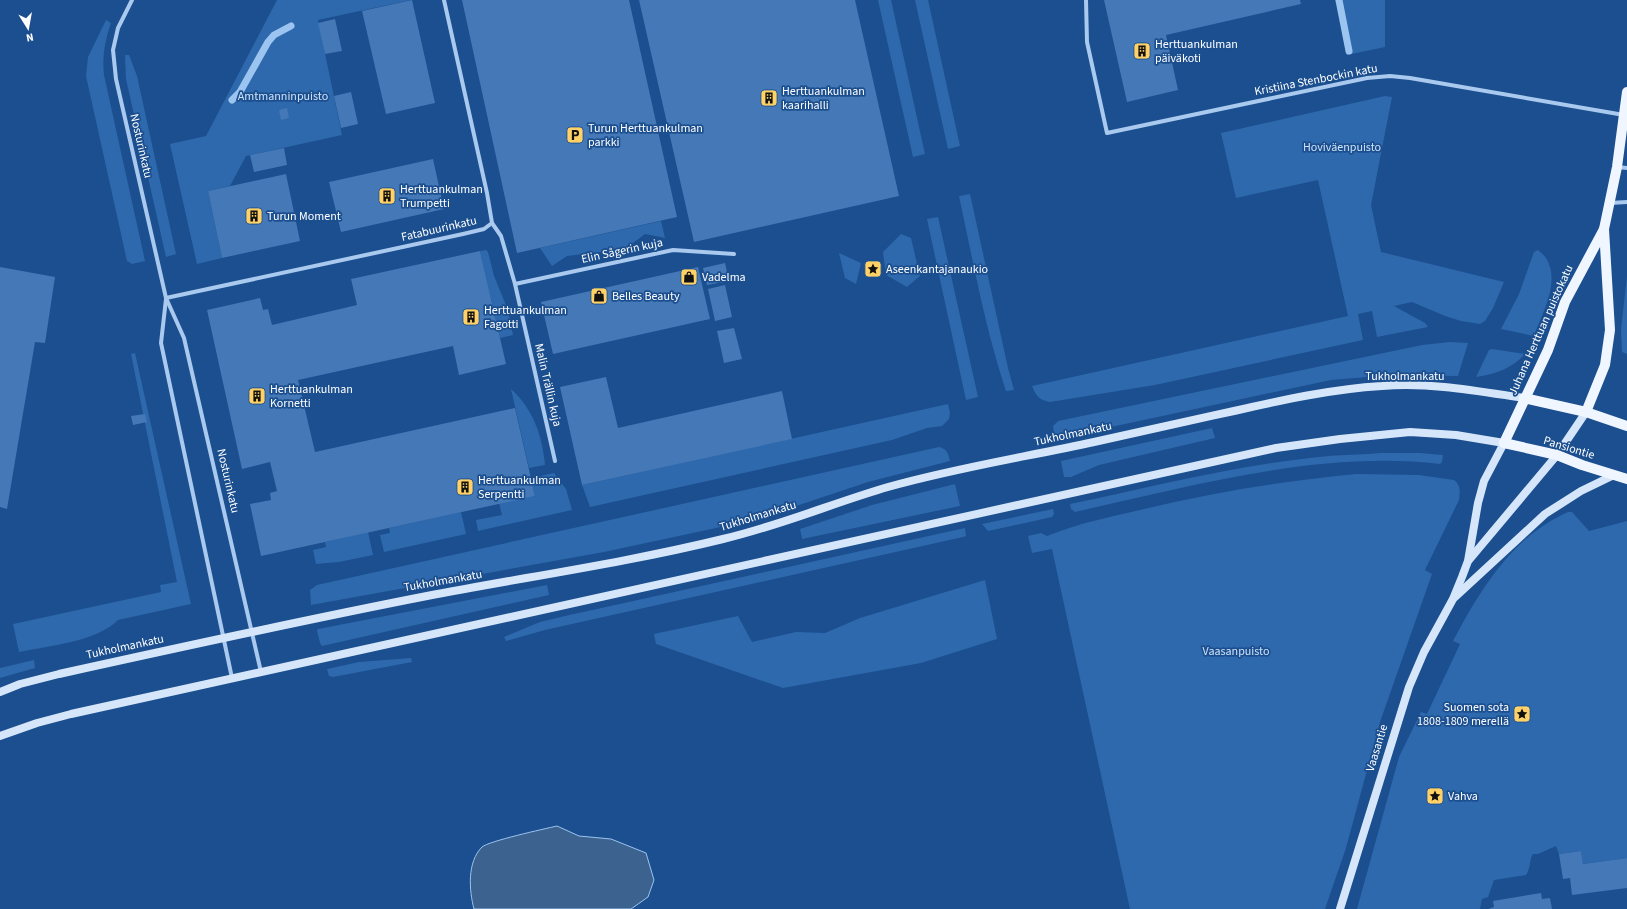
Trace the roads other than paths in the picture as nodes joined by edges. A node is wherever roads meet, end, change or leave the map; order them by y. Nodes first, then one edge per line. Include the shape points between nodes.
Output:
1 (132, 0) edge
2 (444, 0) edge
3 (1086, 0) edge
4 (1627, 92) edge
5 (1625, 115) junction
6 (1622, 168) edge
7 (1627, 202) edge
8 (1610, 203) junction
9 (492, 223) junction
10 (1604, 229) junction
11 (734, 254) dead end
12 (515, 284) junction
13 (166, 298) junction
14 (1524, 398) junction
15 (1586, 412) junction
16 (1627, 426) edge
17 (1504, 443) junction
18 (1557, 456) junction
19 (555, 461) dead end
20 (1614, 475) junction
21 (1627, 479) edge
22 (1468, 561) junction
23 (1453, 599) junction
24 (252, 632) junction
25 (223, 638) junction
26 (261, 672) junction
27 (232, 679) junction
28 (0, 692) edge
29 (0, 736) edge
30 (1340, 909) edge

1 - 13 street, Nosturinkatu via 118,28 113,50 116,79
2 - 9 street, Fatabuurinkatu
3 - 5 street, Kristiina Stenbockin katu via 1087,42 1107,133 1367,78 1390,76
4 - 5 main road, Juhana Herttuan puistokatu
5 - 6 main road, Juhana Herttuan puistokatu
6 - 8 main road, Juhana Herttuan puistokatu
7 - 8 street
8 - 10 main road, Juhana Herttuan puistokatu
9 - 12 street, Malin Trällin kuja via 501,236
9 - 13 street, Fatabuurinkatu via 484,229 463,234
10 - 14 main road, Juhana Herttuan puistokatu via 1565,302 1548,350
10 - 15 main road, Juhana Herttuan puistokatu via 1610,330 1605,364
11 - 12 street, Elin Sågerin kuja via 673,250
12 - 19 street, Malin Trällin kuja
13 - 24 street, Nosturinkatu via 184,338
13 - 25 street, Nosturinkatu via 161,343
14 - 15 main road
14 - 17 main road, Juhana Herttuan puistokatu
14 - 24 main road, Tukholmankatu via 1464,389 1385,386 1311,396 891,486 726,539 653,555 425,596
15 - 16 main road
15 - 18 main road, Juhana Herttuan puistokatu
17 - 18 main road, Pansiontie
17 - 22 main road, Vaasantie via 1484,481
17 - 26 main road via 1456,435 1410,432 1276,448
18 - 20 main road, Pansiontie
18 - 22 main road, Vaasantie
20 - 21 main road, Pansiontie
20 - 23 main road, Vaasantie via 1581,491 1545,514
22 - 23 main road, Vaasantie
23 - 30 main road, Vaasantie via 1424,652 1409,687
24 - 25 main road, Tukholmankatu
24 - 26 street, Nosturinkatu
25 - 27 street, Nosturinkatu
25 - 28 main road, Tukholmankatu via 59,674
26 - 27 main road
27 - 29 main road via 71,714

